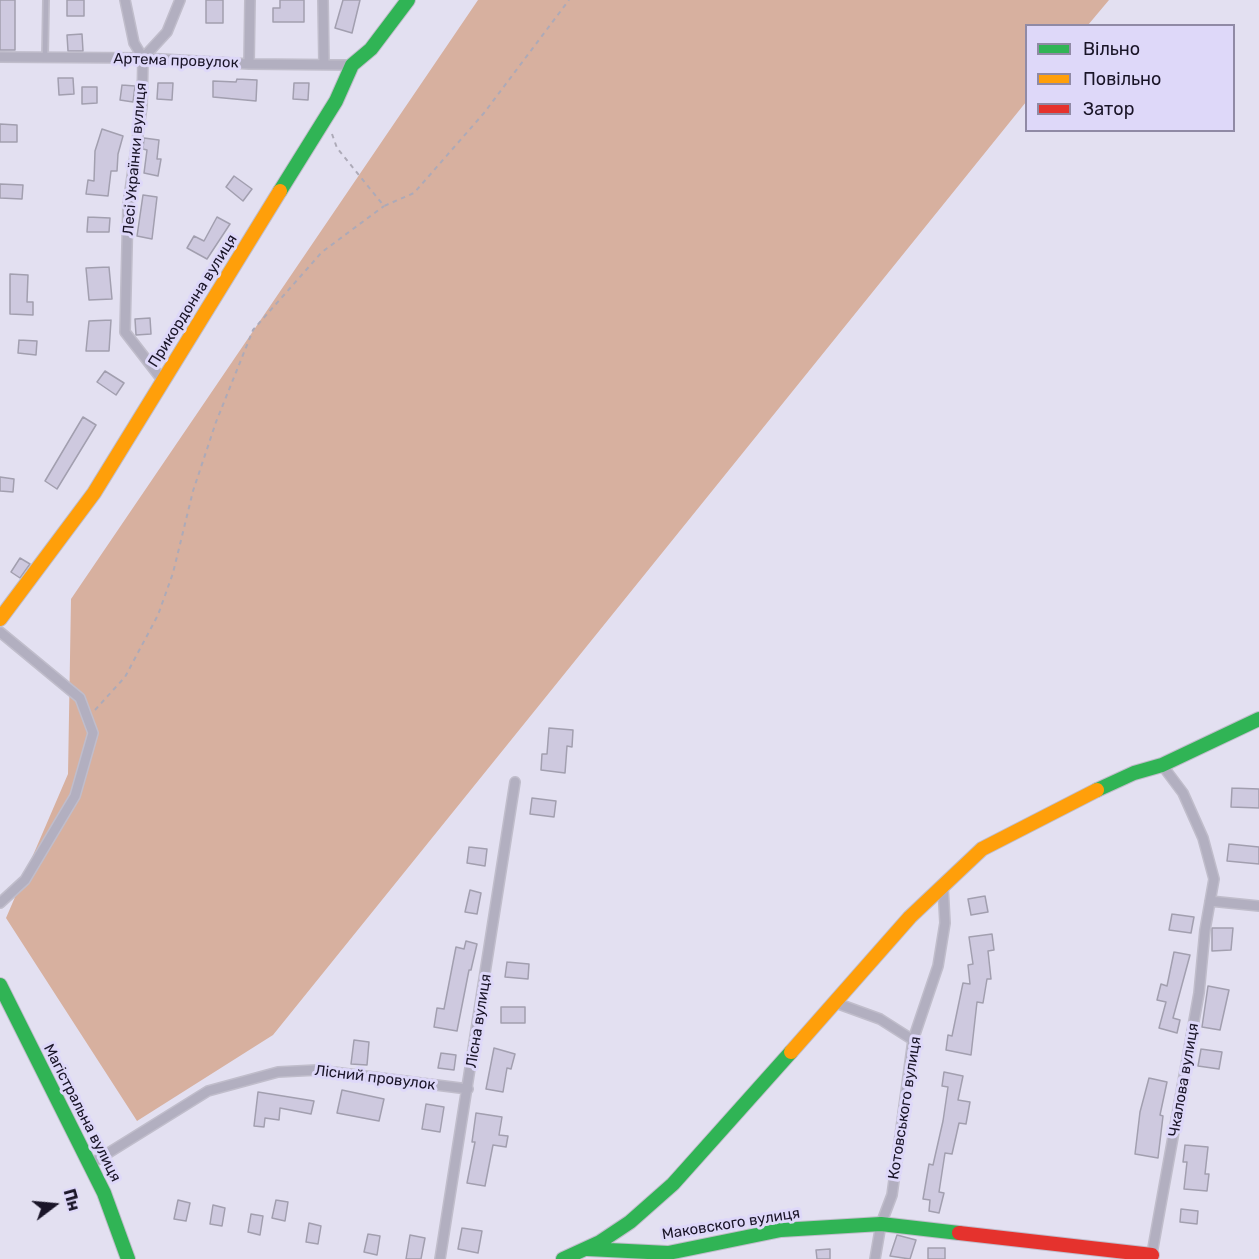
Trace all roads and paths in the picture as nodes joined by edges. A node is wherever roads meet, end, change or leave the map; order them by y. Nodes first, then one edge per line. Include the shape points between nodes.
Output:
1 (46, 0) edge
2 (125, 0) edge
3 (180, 0) edge
4 (250, 0) edge
5 (323, 0) edge
6 (408, 0) edge
7 (569, 0) edge
8 (0, 57) edge
9 (45, 57) junction
10 (143, 58) junction
11 (249, 64) junction
12 (324, 64) junction
13 (351, 65) junction
14 (325, 118) junction
15 (384, 206) junction
16 (163, 381) junction
17 (0, 619) edge
18 (0, 632) edge
19 (88, 718) junction
20 (1259, 718) edge
21 (1162, 765) junction
22 (514, 782) dead end
23 (943, 886) junction
24 (1210, 901) junction
25 (0, 903) edge
26 (1259, 906) edge
27 (0, 985) edge
28 (836, 1003) junction
29 (913, 1040) junction
30 (468, 1089) junction
31 (89, 1165) junction
32 (881, 1224) junction
33 (586, 1249) junction
34 (1151, 1257) edge
35 (128, 1259) edge
36 (440, 1259) edge
37 (563, 1259) edge
38 (875, 1259) edge

1 - 9 lane
2 - 10 street, Лесі Українки вулиця via 134,43
3 - 10 street via 167,32
4 - 11 street
5 - 12 street
6 - 13 street, Прикордонна вулиця via 371,50
7 - 15 path via 484,113 414,192
8 - 9 street, Артема провулок
9 - 10 street, Артема провулок
10 - 11 street, Артема провулок
10 - 16 street, Лесі Українки вулиця via 142,106 128,205 124,332
11 - 12 street, Артема провулок
12 - 13 street, Артема провулок
13 - 14 street, Прикордонна вулиця
14 - 15 path via 337,148
14 - 16 street, Прикордонна вулиця
15 - 19 path via 322,252 253,330 216,422 158,615 125,677
16 - 17 street, Прикордонна вулиця via 94,493
18 - 19 street via 80,698
19 - 25 street via 93,733 75,796 26,880
20 - 21 street
21 - 23 street via 1072,801 982,849
21 - 24 street, Чкалова вулиця via 1183,794 1203,838 1214,879
22 - 30 street, Лісна вулиця
23 - 28 street via 910,917
23 - 29 street, Котовського вулиця via 945,923 938,966
24 - 26 street
24 - 34 street, Чкалова вулиця via 1197,1003
27 - 31 street, Магістральна вулиця
28 - 29 street via 880,1019
28 - 33 street via 673,1184 630,1222
29 - 32 street, Котовського вулиця via 892,1195
30 - 31 street, Лісний провулок via 317,1070 278,1072 208,1091
30 - 36 street, Лісна вулиця
31 - 35 street, Магістральна вулиця via 104,1193
32 - 33 street, Маковского вулиця via 781,1230 668,1253
32 - 34 street, Маковского вулиця
32 - 38 street, Котовського вулиця
33 - 37 street

